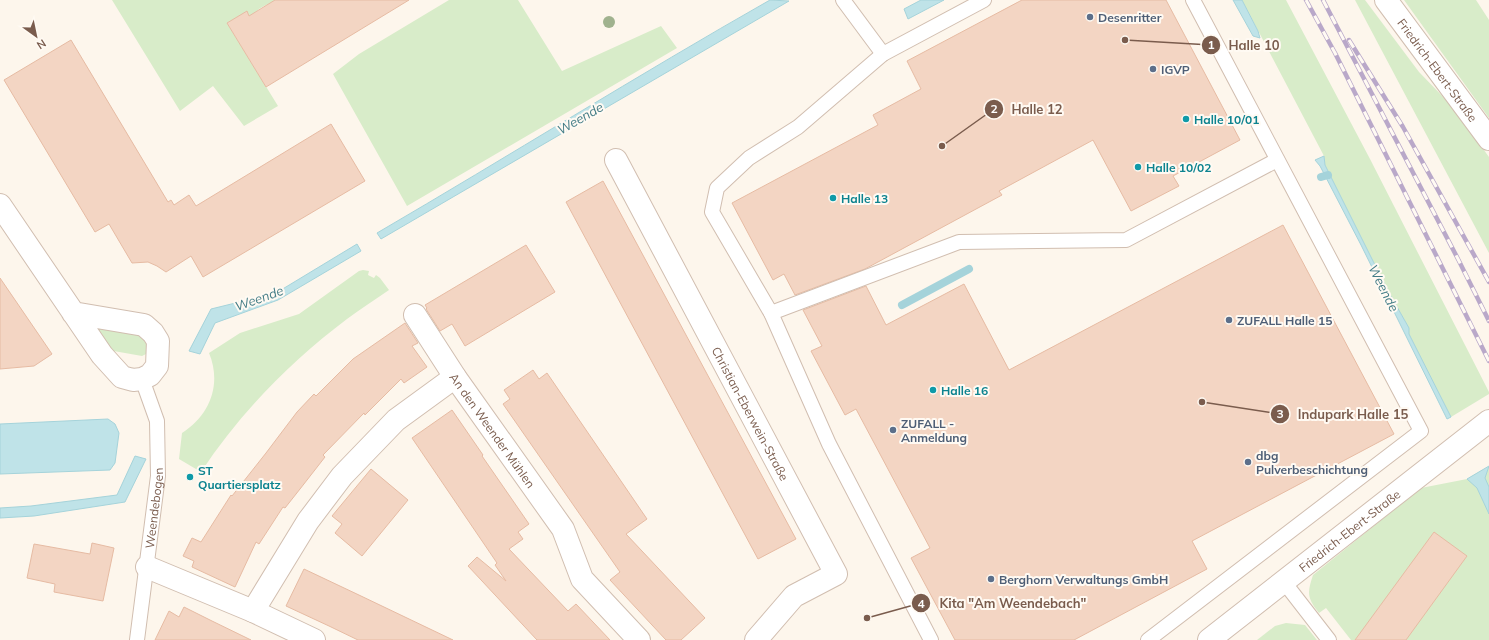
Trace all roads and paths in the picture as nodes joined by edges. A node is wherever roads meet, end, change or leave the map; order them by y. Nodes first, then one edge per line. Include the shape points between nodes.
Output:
1 (843, 0) edge
2 (984, 0) edge
3 (1193, 0) edge
4 (1386, 0) edge
5 (883, 54) junction
6 (1489, 139) edge
7 (616, 160) dead end
8 (1277, 160) junction
9 (0, 205) edge
10 (73, 313) junction
11 (771, 313) junction
12 (415, 314) dead end
13 (455, 376) junction
14 (142, 379) junction
15 (1489, 421) edge
16 (147, 567) junction
17 (1284, 582) junction
18 (253, 611) junction
19 (137, 640) edge
20 (314, 640) edge
21 (639, 640) edge
22 (756, 640) edge
23 (931, 640) edge
24 (1148, 640) edge
25 (1209, 640) edge
26 (1329, 640) edge

1 - 5 lane
2 - 5 lane
3 - 8 lane
4 - 6 street, Friedrich-Ebert-Straße
5 - 11 lane via 798,127 749,158 717,188 712,212
7 - 22 street, Christian-Eberwein-Straße via 836,574 794,596
8 - 11 lane via 1126,240 959,242
8 - 24 lane via 1421,431
9 - 10 street
10 - 14 street via 102,355 122,377
10 - 14 street via 144,325 153,333 158,341 157,366 150,375
11 - 23 lane via 829,444
12 - 13 street
13 - 18 street, An den Weender Mühlen via 396,420 342,476 308,521
13 - 21 street, An den Weender Mühlen via 563,529 582,579
14 - 16 lane, Weendebogen via 157,421 158,476
15 - 17 street, Friedrich-Ebert-Straße
16 - 18 street
16 - 19 lane, Weendebogen
17 - 25 street, Friedrich-Ebert-Straße
17 - 26 lane
18 - 20 street

